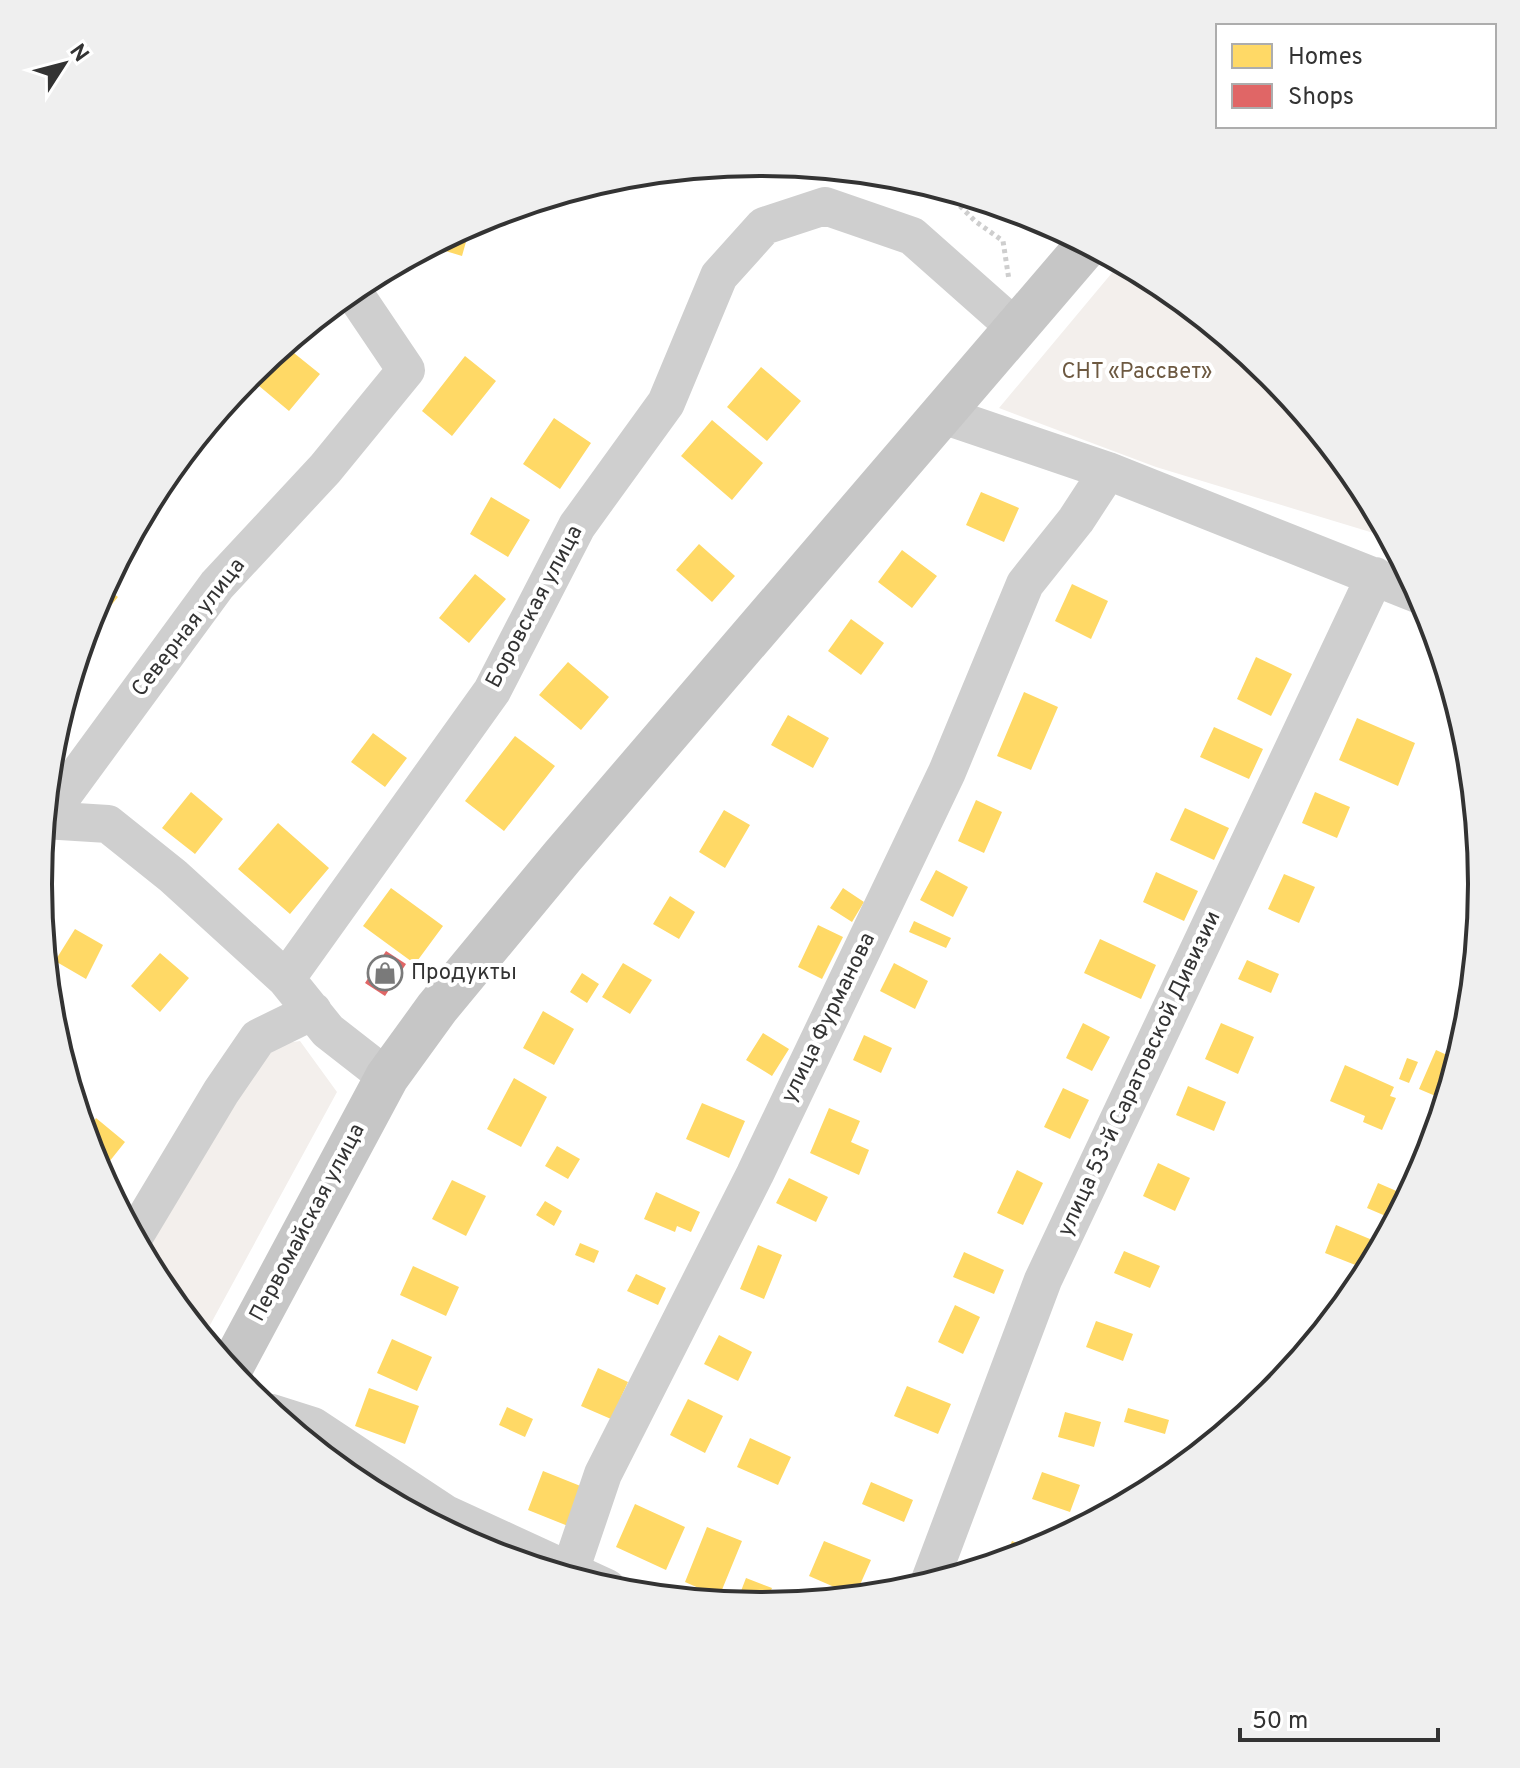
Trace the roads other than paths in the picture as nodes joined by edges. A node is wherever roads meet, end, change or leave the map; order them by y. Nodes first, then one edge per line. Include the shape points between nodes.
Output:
1 (1080, 253) edge
2 (359, 301) edge
3 (1017, 329) junction
4 (940, 414) junction
5 (1108, 471) junction
6 (1375, 576) junction
7 (1403, 588) edge
8 (57, 804) edge
9 (56, 821) edge
10 (286, 979) junction
11 (313, 1011) junction
12 (387, 1077) junction
13 (141, 1226) edge
14 (236, 1359) edge
15 (300, 1422) edge
16 (511, 1546) edge
17 (572, 1566) edge
18 (934, 1570) edge

1 - 3 main road, Первомайская улица
2 - 8 street, Северная улица via 406,370 325,469 217,585
3 - 4 main road, Первомайская улица
3 - 10 street, Боровская улица via 912,236 825,206 764,226 719,276 666,403 577,526 492,691
4 - 5 street
4 - 12 main road, Первомайская улица via 562,857
5 - 6 street
5 - 17 street, улица Фурманова via 1025,584 947,772 755,1174 603,1474
6 - 7 street
6 - 18 street, улица 53-й Саратовской Дивизии via 1043,1280
9 - 10 street via 108,824
10 - 11 street
11 - 12 street via 328,1031
11 - 13 street via 258,1038
12 - 14 main road, Первомайская улица
15 - 16 street via 446,1514

